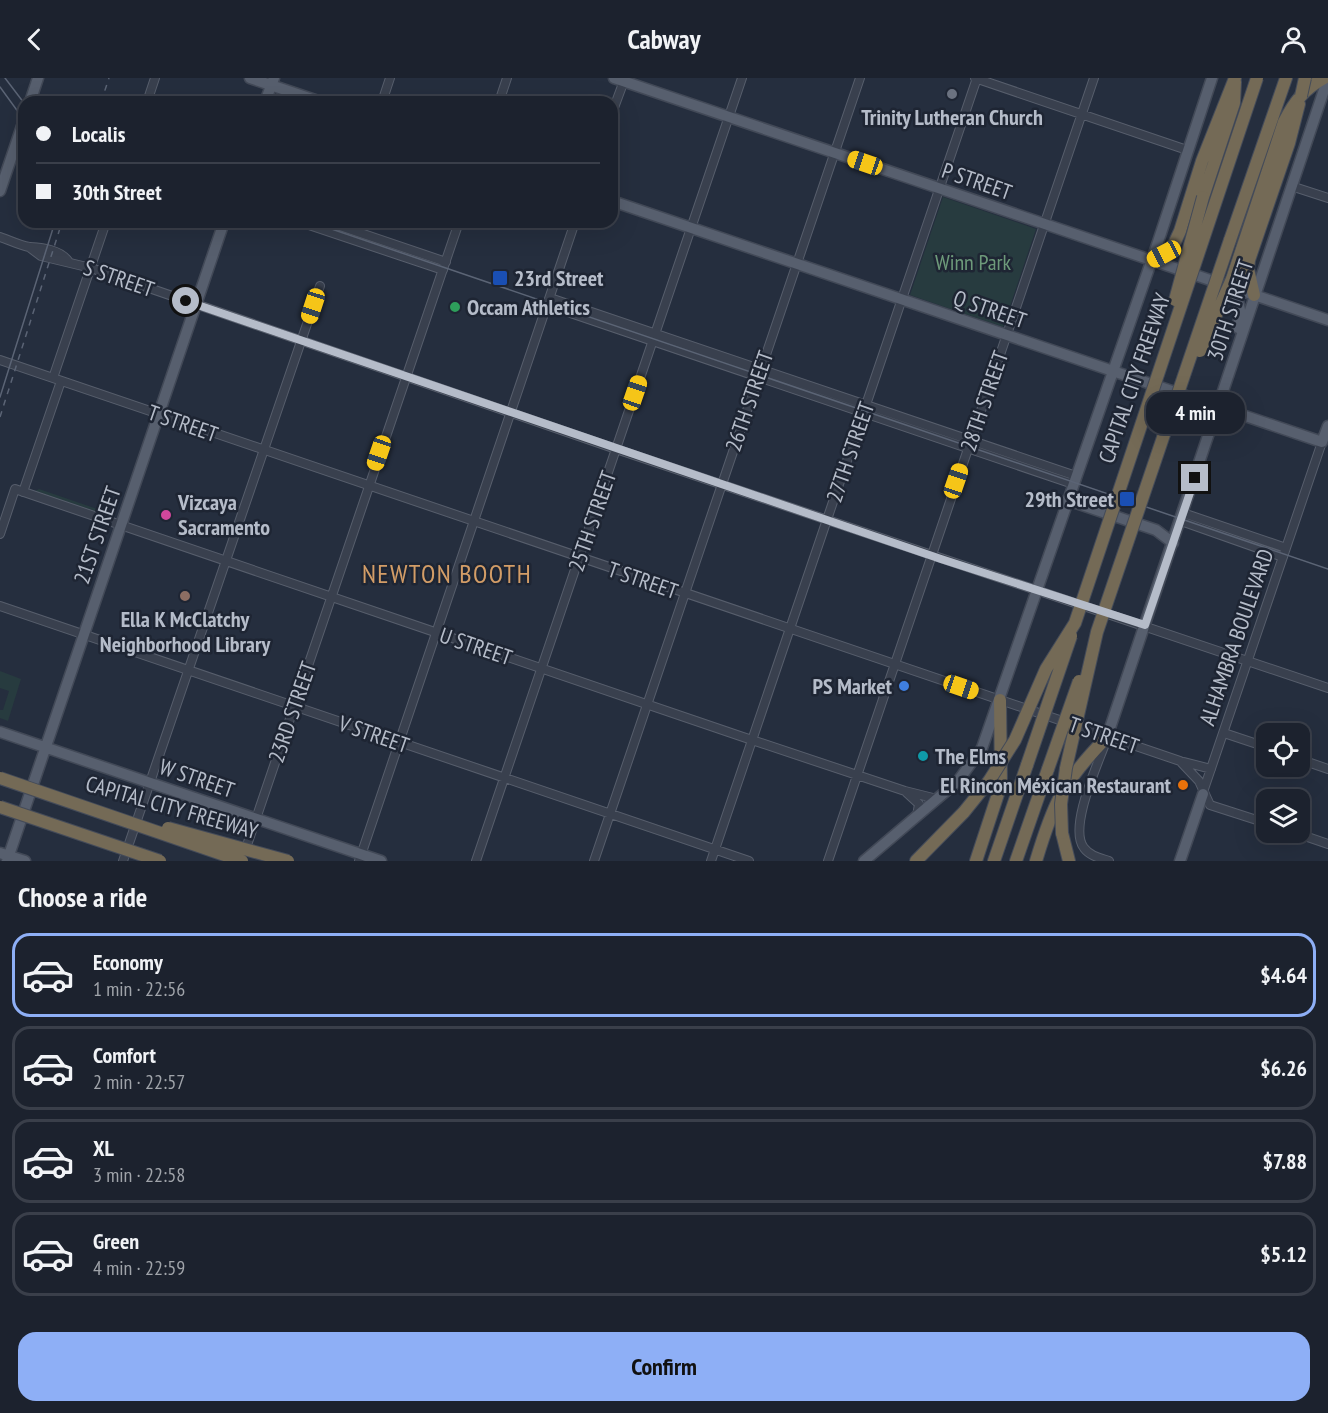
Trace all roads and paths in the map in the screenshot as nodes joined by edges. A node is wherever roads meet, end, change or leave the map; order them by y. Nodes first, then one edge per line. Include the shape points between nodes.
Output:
1 (38, 78) edge
2 (155, 78) edge
3 (250, 78) edge
4 (390, 78) edge
5 (507, 78) edge
6 (742, 78) edge
7 (860, 78) edge
8 (976, 78) edge
9 (1094, 78) edge
10 (1212, 78) edge
11 (1235, 78) edge
12 (1257, 78) edge
13 (1286, 78) edge
14 (1305, 78) edge
15 (1326, 78) edge
16 (621, 79) edge
17 (272, 82) edge
18 (32, 96) edge
19 (149, 96) edge
20 (306, 96) edge
21 (384, 96) edge
22 (501, 96) edge
23 (616, 96) edge
24 (1082, 114) junction
25 (728, 117) junction
26 (18, 138) edge
27 (1187, 150) junction
28 (834, 153) junction
29 (1291, 186) junction
30 (939, 189) junction
31 (0, 190) edge
32 (1328, 198) edge
33 (618, 203) edge
34 (1044, 225) junction
35 (691, 227) junction
36 (104, 228) edge
37 (223, 228) edge
38 (318, 228) edge
39 (346, 228) edge
40 (457, 228) edge
41 (573, 228) edge
42 (0, 237) edge
43 (1152, 261) junction
44 (446, 262) junction
45 (796, 264) junction
46 (91, 268) junction
47 (443, 270) junction
48 (1234, 284) junction
49 (320, 286) dead end
50 (1254, 295) junction
51 (902, 299) junction
52 (548, 302) junction
53 (196, 305) junction
54 (1328, 320) edge
55 (1007, 335) junction
56 (653, 337) junction
57 (301, 340) junction
58 (1164, 353) junction
59 (1235, 357) junction
60 (0, 360) edge
61 (1112, 370) junction
62 (759, 373) junction
63 (406, 376) junction
64 (57, 379) junction
65 (1182, 384) junction
66 (1220, 407) junction
67 (864, 409) junction
68 (511, 412) junction
69 (158, 414) junction
70 (1328, 426) edge
71 (1322, 442) junction
72 (969, 445) junction
73 (616, 449) junction
74 (263, 451) junction
75 (1074, 480) junction
76 (722, 483) junction
77 (368, 486) junction
78 (19, 490) junction
79 (1067, 501) junction
80 (1182, 517) junction
81 (827, 519) junction
82 (474, 522) junction
83 (121, 526) junction
84 (0, 534) edge
85 (1173, 543) junction
86 (1286, 548) junction
87 (931, 555) junction
88 (1283, 557) junction
89 (579, 558) junction
90 (226, 561) junction
91 (1037, 590) junction
92 (684, 594) junction
93 (331, 596) junction
94 (0, 606) edge
95 (1075, 623) junction
96 (1145, 625) junction
97 (789, 629) junction
98 (436, 632) junction
99 (1097, 632) junction
100 (83, 635) junction
101 (1248, 661) junction
102 (894, 664) junction
103 (542, 668) junction
104 (189, 670) junction
105 (1328, 688) edge
106 (1000, 700) junction
107 (647, 704) junction
108 (294, 706) junction
109 (0, 732) edge
110 (1224, 733) junction
111 (1107, 737) junction
112 (752, 740) junction
113 (399, 742) junction
114 (1256, 744) edge
115 (46, 747) junction
116 (1180, 761) junction
117 (1310, 763) edge
118 (1211, 769) junction
119 (1328, 769) edge
120 (857, 775) junction
121 (0, 778) edge
122 (504, 778) junction
123 (151, 783) junction
124 (905, 791) junction
125 (45, 794) junction
126 (1203, 794) junction
127 (937, 799) junction
128 (0, 807) edge
129 (609, 814) junction
130 (917, 816) junction
131 (255, 819) junction
132 (1256, 820) edge
133 (1310, 838) edge
134 (1328, 844) edge
135 (714, 849) junction
136 (212, 850) junction
137 (5, 856) edge
138 (360, 858) edge
139 (25, 861) edge
140 (123, 861) edge
141 (160, 861) edge
142 (242, 861) edge
143 (247, 861) edge
144 (288, 861) edge
145 (381, 861) edge
146 (476, 861) edge
147 (594, 861) edge
148 (711, 861) edge
149 (749, 861) edge
150 (828, 861) edge
151 (864, 861) edge
152 (918, 861) edge
153 (976, 861) edge
154 (994, 861) edge
155 (1016, 861) edge
156 (1036, 861) edge
157 (1067, 861) edge
158 (1109, 861) edge
159 (1180, 861) edge

1 - 18 main road
2 - 19 street
3 - 17 main road
4 - 21 street
5 - 22 street
6 - 25 street, 25TH STREET
7 - 28 street, 26TH STREET
8 - 24 street
8 - 30 street, 27TH STREET
9 - 24 street, 28TH STREET
10 - 27 main road
11 - 43 highway via 1174,244
11 - 58 highway, bridge via 1234,102 1185,254
12 - 58 highway, CAPITAL CITY FREEWAY, bridge
13 - 65 highway, CAPITAL CITY FREEWAY, bridge
14 - 50 highway, bridge via 1293,128 1249,260
15 - 29 main road, 30TH STREET
15 - 48 highway via 1304,91 1284,122
16 - 23 street
16 - 25 main road, P STREET
17 - 20 main road
24 - 27 street
24 - 34 street, 28TH STREET
25 - 28 main road, P STREET
25 - 35 street, 25TH STREET
26 - 31 main road
27 - 43 main road
28 - 30 main road, P STREET
28 - 45 street, 26TH STREET
29 - 32 street
29 - 50 main road, 30TH STREET
30 - 34 main road, P STREET
30 - 51 street, 27TH STREET
33 - 35 main road, Q STREET
34 - 43 main road, P STREET
34 - 55 street, 28TH STREET
35 - 45 main road, Q STREET
35 - 56 street, 25TH STREET
36 - 46 street
37 - 53 main road, 21ST STREET
38 - 47 street
39 - 44 street
40 - 44 street, 23RD STREET
41 - 52 street
42 - 46 street, S STREET via 29,247 41,256
43 - 48 main road, P STREET
43 - 61 main road
44 - 47 street, 23RD STREET
45 - 51 main road, Q STREET
45 - 62 street, 26TH STREET
46 - 53 street, S STREET
46 - 64 street
47 - 63 street, 23RD STREET
48 - 50 main road, P STREET
48 - 59 main road via 1240,310 1232,348
48 - 65 highway, bridge
49 - 57 street
50 - 54 main road, P STREET
50 - 59 main road, 30TH STREET
51 - 55 main road, Q STREET
51 - 67 street, 27TH STREET
52 - 56 street
52 - 68 street
53 - 57 street, S STREET
53 - 69 main road, 21ST STREET
55 - 61 main road, Q STREET
55 - 72 street, 28TH STREET
56 - 62 street
56 - 73 street, 25TH STREET
57 - 63 street, S STREET
57 - 74 street
58 - 95 highway, CAPITAL CITY FREEWAY, bridge
59 - 66 main road, 30TH STREET
60 - 64 street, T STREET
61 - 66 main road, Q STREET
61 - 75 main road
62 - 67 street
62 - 76 street, 26TH STREET
63 - 68 street, S STREET
63 - 77 street, 23RD STREET
64 - 69 street, T STREET
64 - 78 street
65 - 99 highway, CAPITAL CITY FREEWAY, bridge
66 - 71 main road, Q STREET
66 - 80 main road, 30TH STREET
67 - 72 street
67 - 81 street, 27TH STREET
68 - 73 street, S STREET
68 - 82 street
69 - 74 street, T STREET
69 - 83 main road, 21ST STREET
70 - 71 main road, ALHAMBRA BOULEVARD
71 - 86 street, ALHAMBRA BOULEVARD
72 - 75 street
72 - 87 street, 28TH STREET
73 - 76 street, S STREET
73 - 89 street, 25TH STREET
74 - 77 street, T STREET
74 - 90 street
75 - 79 main road
76 - 81 street, S STREET
76 - 92 street, 26TH STREET
77 - 82 street, T STREET
77 - 93 street, 23RD STREET
78 - 83 street, U STREET
78 - 84 street
79 - 85 main road via 1156,530
79 - 91 main road
80 - 85 main road, 30TH STREET
80 - 86 street
80 - 88 street
81 - 87 street, S STREET
81 - 97 street, 27TH STREET
82 - 89 street, T STREET
82 - 98 street
83 - 90 street, U STREET
83 - 100 main road, 21ST STREET
85 - 96 main road, 30TH STREET
86 - 88 street, ALHAMBRA BOULEVARD
87 - 91 street, S STREET
87 - 102 street, 28TH STREET
88 - 101 street, ALHAMBRA BOULEVARD
89 - 92 street, T STREET
89 - 103 street, 25TH STREET
90 - 93 street, U STREET
90 - 104 street
91 - 96 street, S STREET
91 - 106 main road
92 - 97 street, T STREET
92 - 107 street, 26TH STREET
93 - 98 street, U STREET
93 - 108 street, 23RD STREET
94 - 100 street, V STREET
95 - 152 highway, CAPITAL CITY FREEWAY, bridge via 1046,669 1015,740 989,781
95 - 154 highway, bridge
96 - 101 street, S STREET
96 - 111 main road, 30TH STREET
97 - 102 street, T STREET
97 - 112 street, 27TH STREET
98 - 103 street, U STREET
98 - 113 street
99 - 155 highway, bridge
99 - 157 highway, CAPITAL CITY FREEWAY, bridge via 1061,804
100 - 104 street, V STREET
100 - 115 main road, 21ST STREET
101 - 105 street, S STREET
101 - 110 street, ALHAMBRA BOULEVARD
102 - 106 street, T STREET
102 - 120 street, 28TH STREET
103 - 107 street, U STREET
103 - 122 street, 25TH STREET
104 - 108 street, V STREET
104 - 123 street
106 - 111 street, T STREET
106 - 127 main road via 975,760
106 - 153 highway via 1001,785
107 - 112 street, U STREET
107 - 129 street, 26TH STREET
108 - 113 street, V STREET
108 - 131 street, 23RD STREET
109 - 115 main road, W STREET
110 - 114 street
110 - 118 street, ALHAMBRA BOULEVARD
111 - 116 street, T STREET
111 - 156 highway via 1074,772 1059,796
111 - 158 street, 30TH STREET via 1080,815 1082,844 1095,856
112 - 120 street, U STREET
112 - 135 street, 27TH STREET
113 - 122 street, V STREET
113 - 138 street
115 - 123 main road, W STREET
115 - 137 main road, 21ST STREET
116 - 118 street, T STREET
116 - 126 street via 1199,781
117 - 119 street
118 - 126 street, ALHAMBRA BOULEVARD
120 - 124 street, U STREET
120 - 150 street, 28TH STREET
121 - 125 highway, CAPITAL CITY FREEWAY, bridge
122 - 129 street, V STREET
122 - 146 street, 25TH STREET
123 - 131 main road, W STREET
123 - 140 street
124 - 127 street, U STREET
124 - 130 street via 917,800
125 - 136 highway, CAPITAL CITY FREEWAY, bridge
125 - 144 highway, CAPITAL CITY FREEWAY, bridge
126 - 132 street via 1210,805
126 - 159 main road, ALHAMBRA BOULEVARD
127 - 130 main road
128 - 141 highway, bridge
129 - 135 street, V STREET
129 - 147 street, 26TH STREET
130 - 151 main road
131 - 138 main road, W STREET
131 - 142 street, 23RD STREET
133 - 134 street
135 - 148 street, 27TH STREET
135 - 149 street, V STREET
136 - 142 highway, bridge
136 - 143 highway, bridge
137 - 139 main road
138 - 145 main road, W STREET

